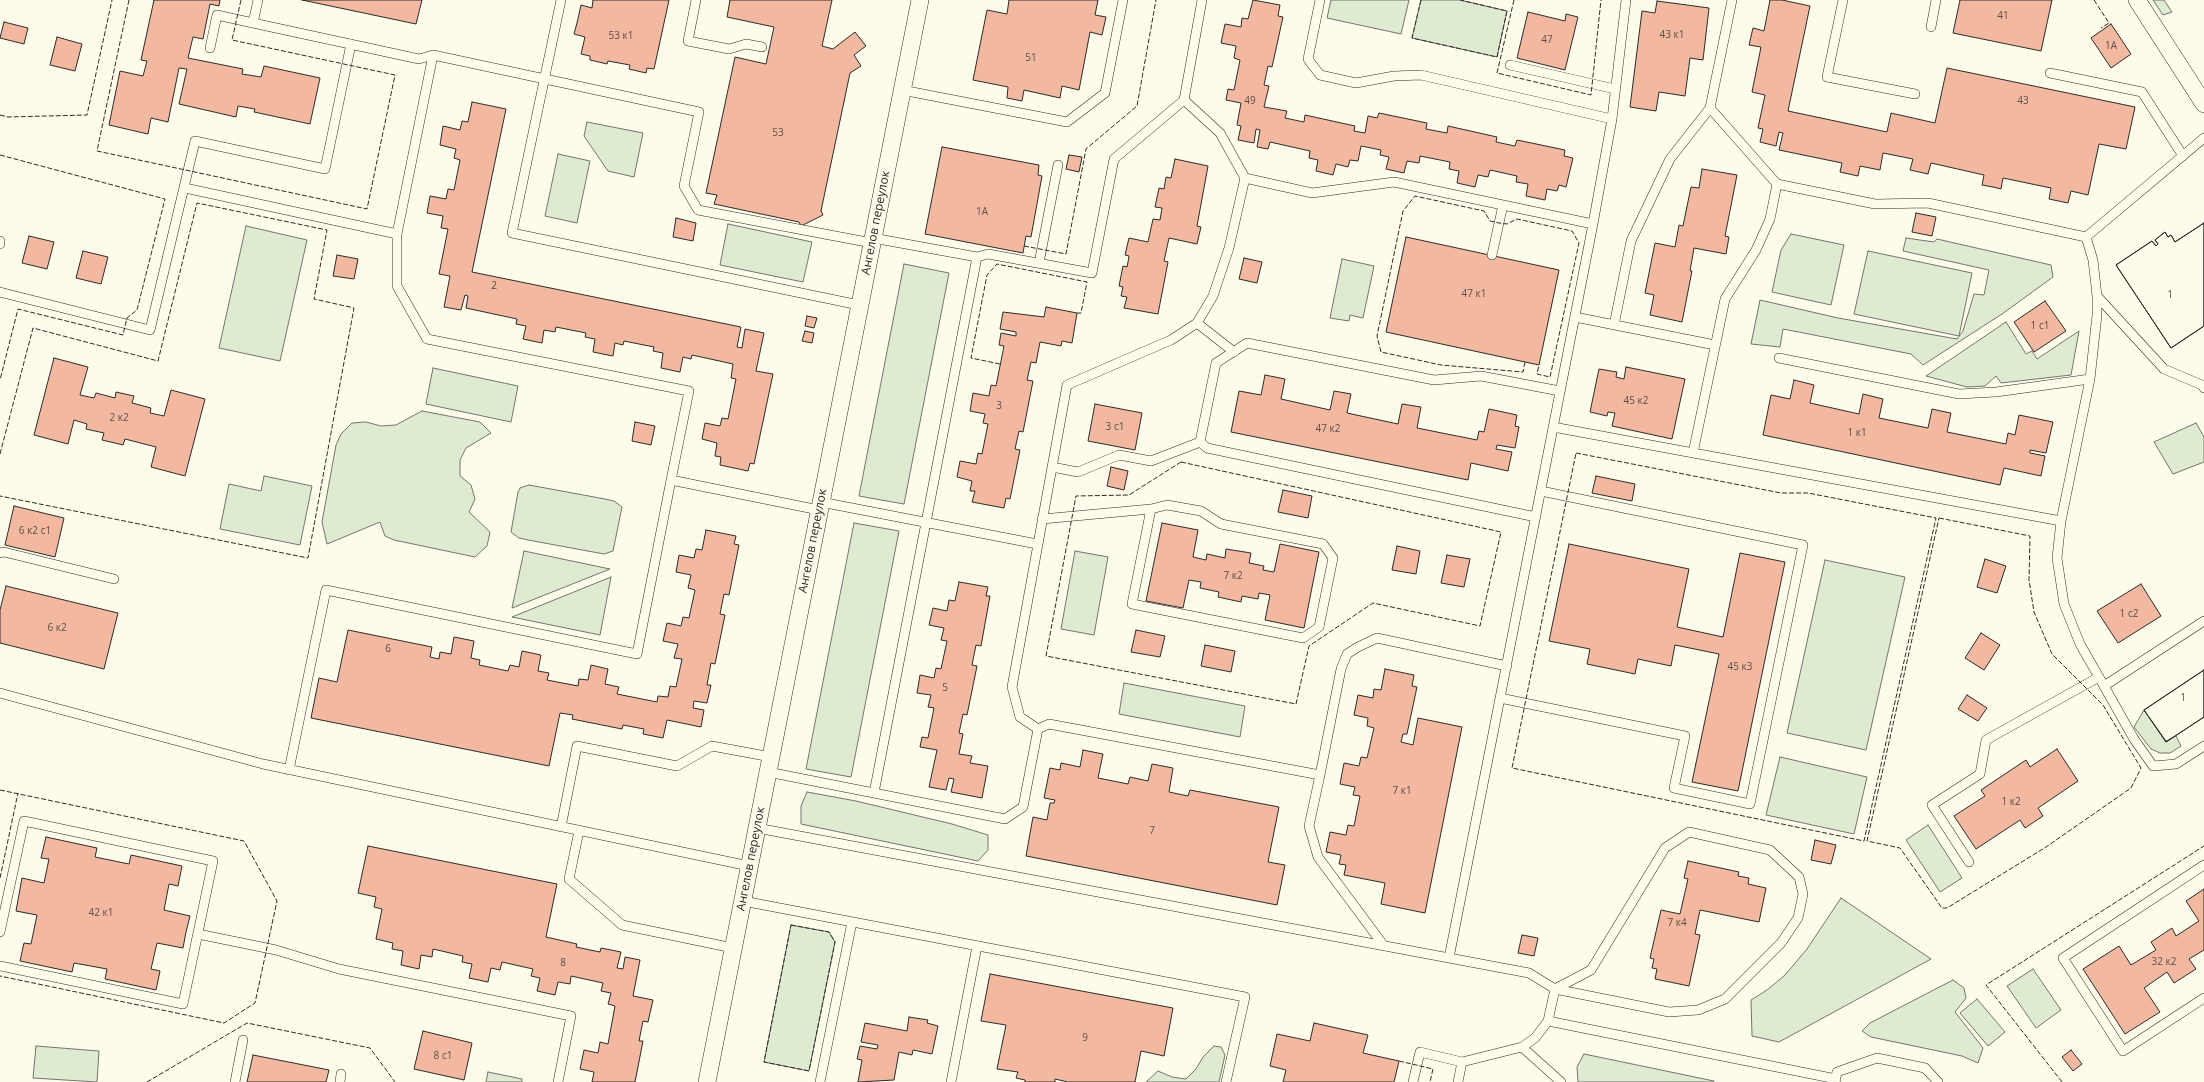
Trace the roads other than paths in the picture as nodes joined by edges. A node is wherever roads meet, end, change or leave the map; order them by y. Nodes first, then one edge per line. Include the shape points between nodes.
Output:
1 (258, 0) edge
2 (561, 0) edge
3 (696, 0) edge
4 (920, 0) edge
5 (1123, 0) edge
6 (1202, 0) edge
7 (1320, 0) edge
8 (1626, 0) edge
9 (1732, 0) edge
10 (1843, 0) edge
11 (1936, 0) edge
12 (2137, 0) edge
13 (253, 23) junction
14 (1931, 27) dead end
15 (351, 44) junction
16 (762, 47) dead end
17 (210, 48) dead end
18 (434, 56) junction
19 (1510, 65) dead end
20 (2050, 73) dead end
21 (544, 79) junction
22 (1615, 89) junction
23 (902, 90) junction
24 (1915, 94) dead end
25 (1184, 100) junction
26 (2204, 104) edge
27 (1710, 108) junction
28 (1612, 119) junction
29 (2204, 138) edge
30 (2183, 156) junction
31 (1058, 165) dead end
32 (1245, 178) junction
33 (1777, 184) junction
34 (185, 188) junction
35 (1503, 205) junction
36 (1593, 224) junction
37 (397, 234) junction
38 (2086, 237) junction
39 (872, 241) junction
40 (1492, 255) dead end
41 (977, 257) junction
42 (1039, 263) junction
43 (0, 292) edge
44 (2097, 296) junction
45 (859, 305) junction
46 (1575, 317) junction
47 (1197, 323) junction
48 (1614, 325) junction
49 (1715, 345) junction
50 (1234, 352) junction
51 (1779, 358) dead end
52 (2090, 378) junction
53 (2204, 388) edge
54 (1560, 391) junction
55 (1553, 426) junction
56 (1200, 442) junction
57 (1693, 453) junction
58 (1052, 467) junction
59 (671, 480) junction
60 (1541, 491) junction
61 (820, 506) junction
62 (1151, 509) junction
63 (1536, 517) junction
64 (1042, 519) junction
65 (2061, 521) junction
66 (926, 522) junction
67 (1037, 544) junction
68 (0, 553) edge
69 (114, 579) dead end
70 (2204, 621) edge
71 (1507, 666) junction
72 (2100, 677) junction
73 (2104, 686) junction
74 (0, 693) edge
75 (1500, 698) junction
76 (1038, 729) junction
77 (2204, 746) edge
78 (769, 765) junction
79 (289, 770) junction
80 (1320, 775) junction
81 (874, 793) junction
82 (561, 827) junction
83 (757, 828) junction
84 (579, 831) junction
85 (1969, 862) dead end
86 (2204, 865) edge
87 (749, 866) junction
88 (743, 901) junction
89 (852, 922) junction
90 (0, 932) edge
91 (198, 934) junction
92 (977, 946) junction
93 (1384, 946) junction
94 (733, 948) junction
95 (1449, 958) junction
96 (0, 966) edge
97 (1555, 989) junction
98 (2204, 998) edge
99 (1548, 1021) junction
100 (243, 1040) dead end
101 (1522, 1047) junction
102 (1462, 1062) junction
103 (1836, 1080) edge
104 (235, 1082) edge
105 (558, 1082) edge
106 (707, 1082) edge
107 (820, 1082) edge
108 (951, 1082) edge
109 (1226, 1082) edge
110 (1413, 1082) edge
111 (1458, 1082) edge
112 (1561, 1082) edge
113 (1938, 1082) edge

1 - 13 lane
2 - 21 lane
3 - 16 lane via 688,41 729,49 746,44
4 - 23 street, Ангелов переулок
5 - 23 lane via 1104,92 1067,122
6 - 25 lane
7 - 28 lane via 1308,59 1320,75 1356,83 1394,76 1421,75
8 - 22 lane
9 - 27 lane
10 - 24 lane via 1827,77
11 - 14 lane
12 - 26 street
13 - 15 lane
13 - 17 lane via 217,15
15 - 18 lane via 419,59
15 - 34 lane via 325,169 195,141
18 - 21 lane
18 - 37 lane
19 - 22 lane
20 - 30 lane via 2142,92
21 - 39 lane via 699,112 684,186 698,210
21 - 45 lane via 512,233
22 - 28 lane
23 - 39 street, Ангелов переулок
25 - 32 lane via 1220,133
25 - 42 lane via 1114,159 1092,273
27 - 33 lane
27 - 48 lane via 1670,159 1630,241
28 - 36 lane
29 - 30 lane
30 - 38 lane
31 - 42 lane
32 - 35 lane via 1312,193 1394,182
32 - 47 lane via 1230,248 1213,296
33 - 38 lane via 1875,204 1928,203
33 - 49 lane via 1770,220 1756,250 1725,299
34 - 37 lane
34 - 43 lane via 150,330
35 - 36 lane
35 - 40 lane
36 - 46 lane
37 - 59 lane via 397,286 426,339 689,391
38 - 44 lane via 2093,260
39 - 41 lane
39 - 45 street, Ангелов переулок
41 - 42 lane via 988,254
41 - 66 lane
44 - 52 lane
44 - 53 lane via 2164,369
45 - 61 street, Ангелов переулок
46 - 48 lane
46 - 54 lane
47 - 50 lane
47 - 58 lane via 1171,340 1067,385
48 - 49 lane
49 - 57 lane
50 - 54 lane via 1247,343 1434,380 1481,376
50 - 56 lane via 1216,363
51 - 52 lane via 1959,394 1996,392
52 - 65 lane
54 - 55 lane
55 - 57 lane
55 - 60 lane
56 - 58 lane via 1151,461 1119,455 1078,472
56 - 63 lane via 1207,448
57 - 65 lane
58 - 64 lane
59 - 61 lane
59 - 79 lane via 637,654 326,590
60 - 63 lane
60 - 75 lane via 1803,545 1750,804 1674,788 1685,736
61 - 66 lane
61 - 78 street, Ангелов переулок
62 - 62 lane via 1166,505 1201,511 1221,524 1323,544 1333,558 1319,627 1303,638 1132,604
62 - 64 lane
63 - 71 lane
64 - 67 lane
65 - 72 lane via 2057,558 2064,604 2080,644
66 - 67 lane
66 - 81 lane
67 - 76 lane via 1012,687 1020,717
68 - 69 lane
70 - 73 lane
71 - 75 lane
71 - 80 lane via 1377,638 1358,647 1347,654 1341,669
72 - 73 lane
72 - 85 lane via 1986,740 1980,774 1932,805
73 - 77 lane via 2134,739 2154,766 2176,764
74 - 79 lane
75 - 95 lane
76 - 80 lane via 1049,724
76 - 81 lane via 1023,807 1005,819
78 - 81 lane
78 - 82 lane via 712,746 677,766 577,746
78 - 83 street, Ангелов переулок
79 - 82 lane
80 - 93 lane via 1310,826 1318,857
82 - 84 lane
83 - 87 street, Ангелов переулок
83 - 93 lane
84 - 87 lane
84 - 94 lane via 569,879 622,925
86 - 98 lane via 2063,958 2123,1051
87 - 88 street, Ангелов переулок
88 - 89 lane
88 - 94 street, Ангелов переулок
89 - 92 lane
89 - 107 lane
90 - 91 lane via 24,821 213,861
91 - 96 lane via 183,1004
91 - 105 lane via 276,950 339,968 571,1016
92 - 108 lane
92 - 109 lane via 1245,997
93 - 95 lane
94 - 106 street, Ангелов переулок
95 - 97 lane via 1529,972
97 - 97 lane via 1669,1012 1698,1010 1725,999 1781,944 1798,918 1804,894 1799,877 1770,850 1689,832 1665,848 1591,970
97 - 99 lane
99 - 101 lane via 1535,1038
99 - 103 lane
100 - 104 lane
101 - 102 lane
101 - 112 lane
102 - 110 lane via 1420,1052
102 - 111 lane
103 - 113 lane via 1837,1072 1877,1058 1925,1068

